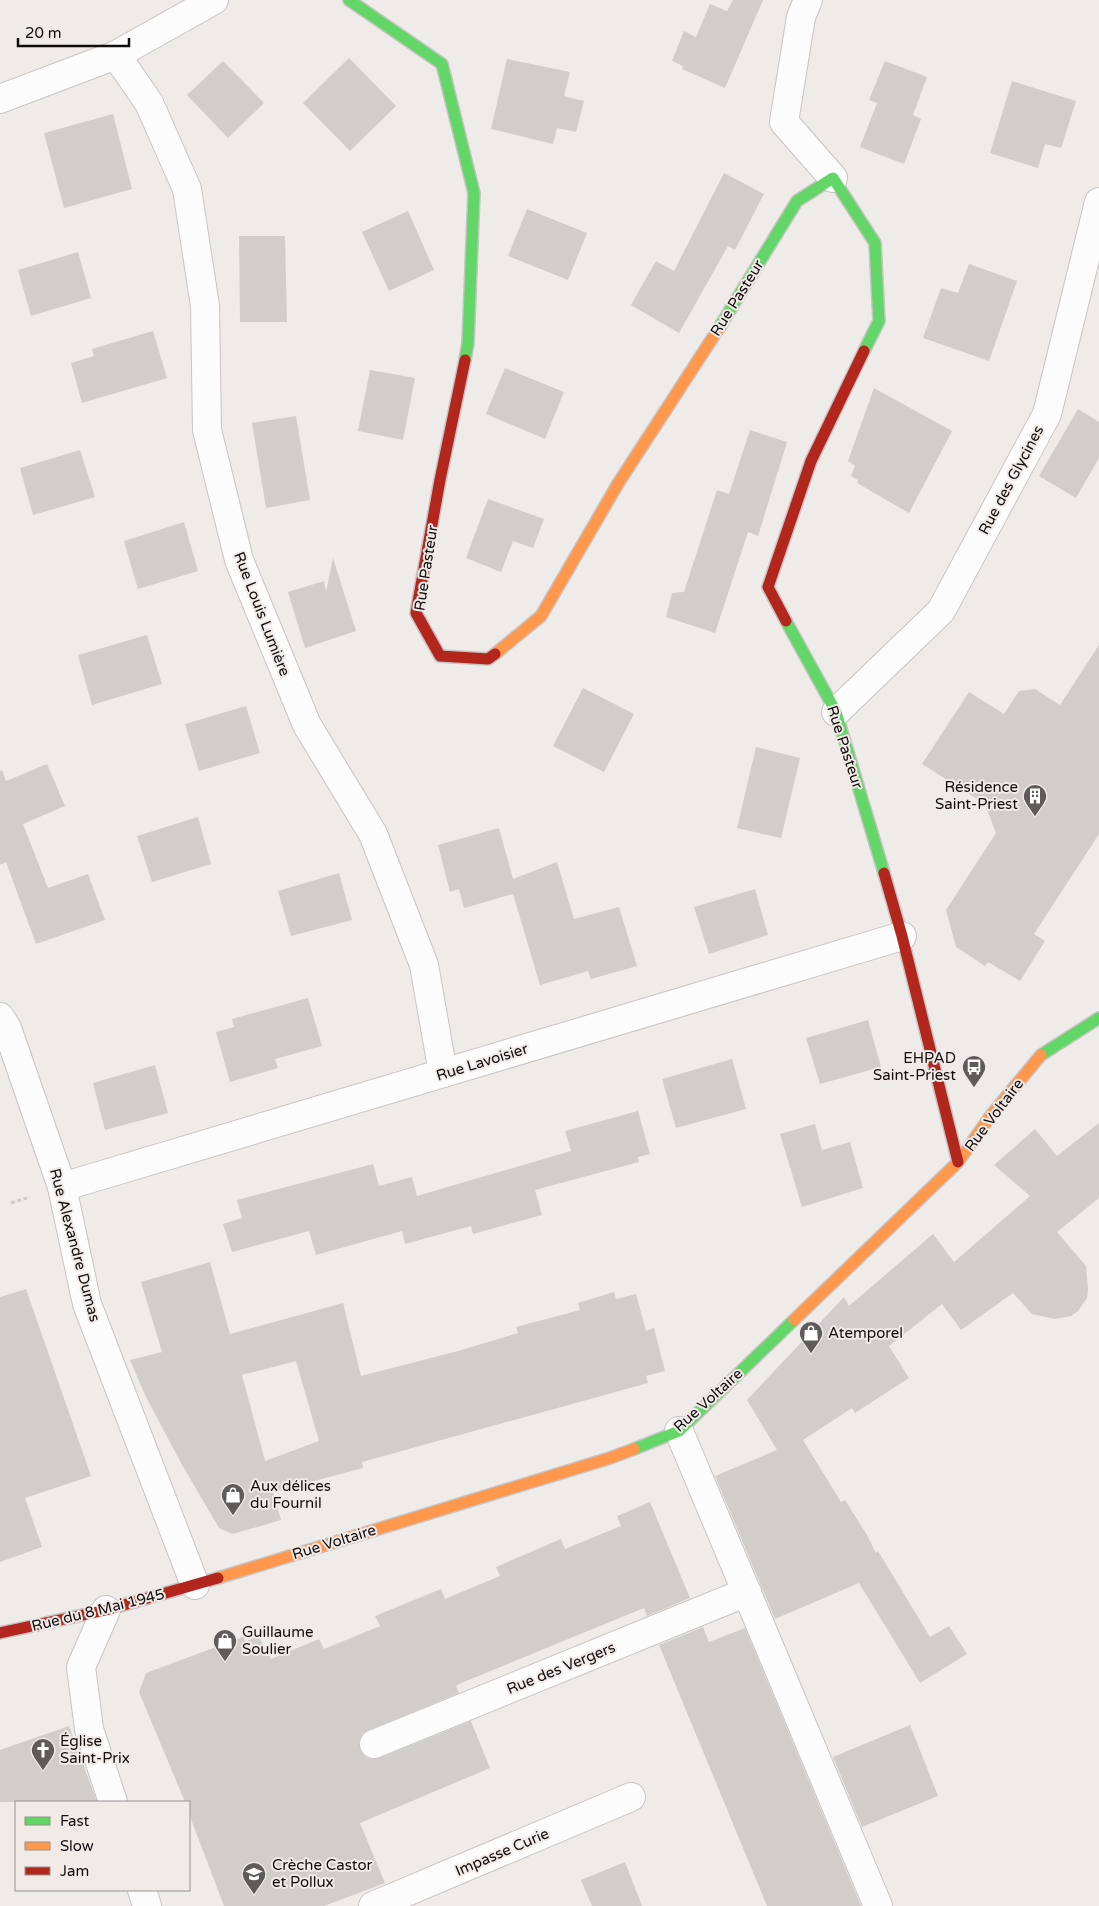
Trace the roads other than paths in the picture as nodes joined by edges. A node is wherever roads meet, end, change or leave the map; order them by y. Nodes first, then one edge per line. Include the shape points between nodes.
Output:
1 (214, 0) edge
2 (349, 0) edge
3 (808, 0) edge
4 (116, 55) junction
5 (0, 99) edge
6 (833, 178) junction
7 (1099, 202) edge
8 (836, 712) junction
9 (902, 936) junction
10 (0, 1017) edge
11 (1097, 1021) edge
12 (443, 1073) junction
13 (958, 1162) junction
14 (62, 1187) junction
15 (679, 1431) junction
16 (195, 1585) junction
17 (747, 1592) junction
18 (106, 1610) junction
19 (0, 1633) edge
20 (374, 1744) dead end
21 (631, 1797) dead end
22 (113, 1801) edge
23 (142, 1891) edge
24 (148, 1906) edge
25 (373, 1906) edge
26 (878, 1906) edge

1 - 4 street
2 - 6 street, Rue Pasteur via 442,64 474,193 468,344 416,613 440,656 488,659 541,616 619,482 797,201
3 - 6 street via 801,17 784,122
4 - 5 street
4 - 12 street, Rue Louis Lumière via 149,103 187,189 205,306 207,430 239,560 306,724 373,834 424,964
6 - 8 street, Rue Pasteur via 874,243 879,321 811,462 768,587
7 - 8 street, Rue des Glycines via 1047,414 941,611
8 - 9 street, Rue Pasteur
9 - 12 street, Rue Lavoisier
9 - 13 street, Rue Pasteur
10 - 14 street, Rue Alexandre Dumas via 7,1028
11 - 13 street, Rue Voltaire via 1038,1057
12 - 14 street, Rue Lavoisier
13 - 15 street, Rue Voltaire
14 - 16 street, Rue Alexandre Dumas via 87,1304
15 - 16 street, Rue Voltaire via 610,1458
15 - 17 street
16 - 18 street, Rue du 8 Mai 1945
17 - 20 street, Rue des Vergers
17 - 26 street
18 - 19 street, Rue du 8 Mai 1945
18 - 22 street via 81,1667 88,1729
21 - 25 street, Impasse Curie
23 - 24 street

